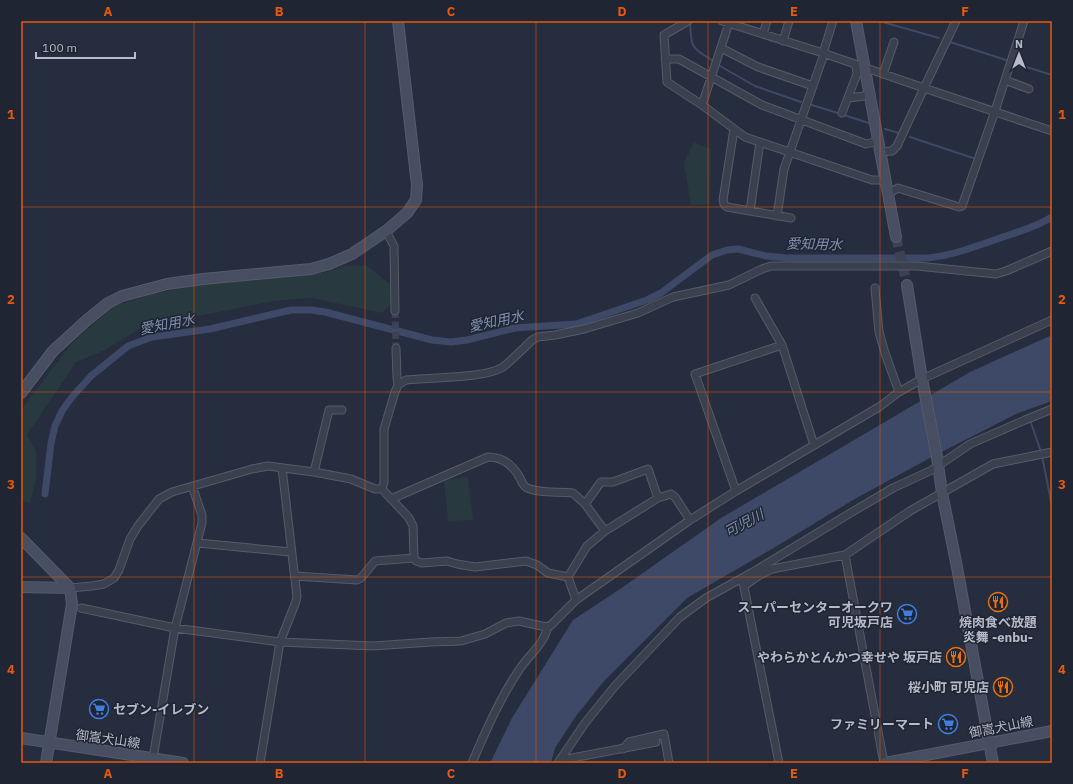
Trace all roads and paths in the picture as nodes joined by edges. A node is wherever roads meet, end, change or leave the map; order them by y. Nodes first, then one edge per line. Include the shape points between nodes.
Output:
1 (398, 21) edge
2 (688, 21) edge
3 (767, 21) edge
4 (789, 21) edge
5 (833, 21) edge
6 (856, 21) edge
7 (956, 21) edge
8 (1024, 21) edge
9 (726, 22) edge
10 (763, 34) junction
11 (783, 41) junction
12 (894, 42) dead end
13 (721, 48) junction
14 (823, 53) junction
15 (665, 59) junction
16 (860, 67) junction
17 (883, 74) junction
18 (711, 78) junction
19 (1005, 80) junction
20 (813, 86) junction
21 (924, 88) junction
22 (1029, 89) dead end
23 (871, 95) junction
24 (849, 98) junction
25 (702, 105) junction
26 (995, 111) junction
27 (842, 113) dead end
28 (801, 121) junction
29 (734, 129) junction
30 (1052, 131) edge
31 (760, 142) junction
32 (879, 148) junction
33 (789, 151) junction
34 (885, 180) junction
35 (889, 193) junction
36 (750, 211) junction
37 (777, 216) junction
38 (791, 218) dead end
39 (386, 231) junction
40 (896, 237) tunnel mouth
41 (1052, 251) edge
42 (908, 285) tunnel mouth
43 (875, 288) dead end
44 (755, 298) dead end
45 (395, 311) tunnel mouth
46 (1052, 320) edge
47 (782, 344) junction
48 (396, 348) tunnel mouth
49 (922, 380) junction
50 (398, 385) junction
51 (899, 392) junction
52 (21, 393) edge
53 (1052, 409) edge
54 (342, 410) dead end
55 (814, 445) junction
56 (1045, 453) edge
57 (938, 461) junction
58 (282, 468) junction
59 (314, 472) junction
60 (192, 486) junction
61 (382, 488) junction
62 (736, 491) junction
63 (942, 493) junction
64 (658, 498) junction
65 (391, 499) junction
66 (585, 504) junction
67 (690, 520) junction
68 (605, 531) junction
69 (21, 538) edge
70 (198, 543) junction
71 (291, 552) junction
72 (845, 555) junction
73 (414, 558) junction
74 (295, 576) junction
75 (568, 578) junction
76 (741, 578) junction
77 (744, 586) junction
78 (21, 587) edge
79 (70, 588) junction
80 (576, 600) junction
81 (81, 608) dead end
82 (548, 626) junction
83 (175, 628) junction
84 (280, 642) junction
85 (1052, 731) edge
86 (21, 738) edge
87 (656, 742) dead end
88 (50, 743) junction
89 (990, 743) junction
90 (623, 749) junction
91 (153, 758) junction
92 (46, 763) edge
93 (183, 763) edge
94 (260, 763) edge
95 (472, 763) edge
96 (558, 763) edge
97 (566, 763) edge
98 (669, 763) edge
99 (779, 763) edge
100 (885, 763) edge
101 (993, 763) edge

1 - 39 street via 417,185 416,200 407,213
2 - 15 street via 664,35
3 - 10 street
4 - 11 street
5 - 14 street
6 - 16 street
7 - 21 street
8 - 19 street
9 - 10 street
9 - 13 street
10 - 11 street
11 - 14 street
12 - 17 street
13 - 18 street
13 - 20 street via 758,67
14 - 16 street
14 - 20 street
15 - 18 street via 679,59
15 - 25 street via 667,82
16 - 17 street
16 - 23 street
16 - 24 street
17 - 21 street
18 - 25 street
18 - 28 street via 762,105
19 - 22 street
19 - 26 street
20 - 28 street
21 - 26 street
21 - 32 street via 897,146 892,151
23 - 24 street
23 - 32 street
24 - 27 street
25 - 29 street
26 - 30 street
26 - 35 street via 962,206 898,188
28 - 32 street via 866,144 874,142
28 - 33 street
29 - 31 street via 745,137
29 - 36 street via 723,200 727,207
31 - 33 street
31 - 36 street
32 - 34 street
33 - 34 street via 872,180
33 - 37 street
34 - 35 street
35 - 40 street
36 - 37 street
37 - 38 street
39 - 45 street via 394,246
39 - 52 street via 352,254 311,269 167,284 122,296 108,303 54,351
41 - 50 street via 996,274 917,266 771,266 728,286 673,297 638,312 584,328 538,337 494,371 406,380
42 - 49 street
43 - 51 street via 879,332
44 - 47 street
46 - 49 street
47 - 55 street
47 - 62 street via 695,374
48 - 50 street
49 - 51 street
49 - 57 street
50 - 61 street via 384,429
51 - 55 street via 879,407
53 - 57 street via 970,444
54 - 59 street via 329,410
55 - 62 street
56 - 63 street via 993,464
57 - 63 street
57 - 76 street via 932,470 893,488
58 - 59 street
58 - 60 street via 268,466 252,469
58 - 71 street
59 - 61 street via 352,479 375,489
60 - 70 street via 202,516
60 - 79 street via 160,499 130,539 114,578 104,584
61 - 65 street
62 - 67 street
63 - 72 street via 910,511
63 - 89 street
64 - 66 street via 648,469 613,482 601,482
64 - 67 street via 671,494 675,496
64 - 68 street
65 - 66 street via 488,457 497,457 516,470 524,486 539,491 573,493
65 - 73 street via 414,526
66 - 68 street
67 - 80 street
68 - 75 street via 587,546
69 - 79 street
70 - 71 street
70 - 83 street
71 - 74 street
72 - 77 street via 772,569
72 - 100 street
73 - 74 street via 375,561 357,580
73 - 75 street via 419,563 447,561 475,567 526,561 548,573
74 - 84 street via 297,597
75 - 80 street
76 - 77 street
76 - 96 street via 706,598 680,617 605,698
77 - 99 street
78 - 79 street
79 - 88 street via 72,604
80 - 82 street
81 - 83 street
82 - 84 street via 519,621 506,623 485,634 461,641 374,646
82 - 95 street via 546,637 521,667 502,700
83 - 84 street
83 - 91 street
84 - 94 street
85 - 89 street, 御嵩犬山線
86 - 88 street, 御嵩犬山線
87 - 90 street
88 - 91 street, 御嵩犬山線
88 - 92 street
89 - 100 street, 御嵩犬山線
89 - 101 street
90 - 97 street via 567,759
90 - 98 street via 629,742 664,734
91 - 93 street, 御嵩犬山線

